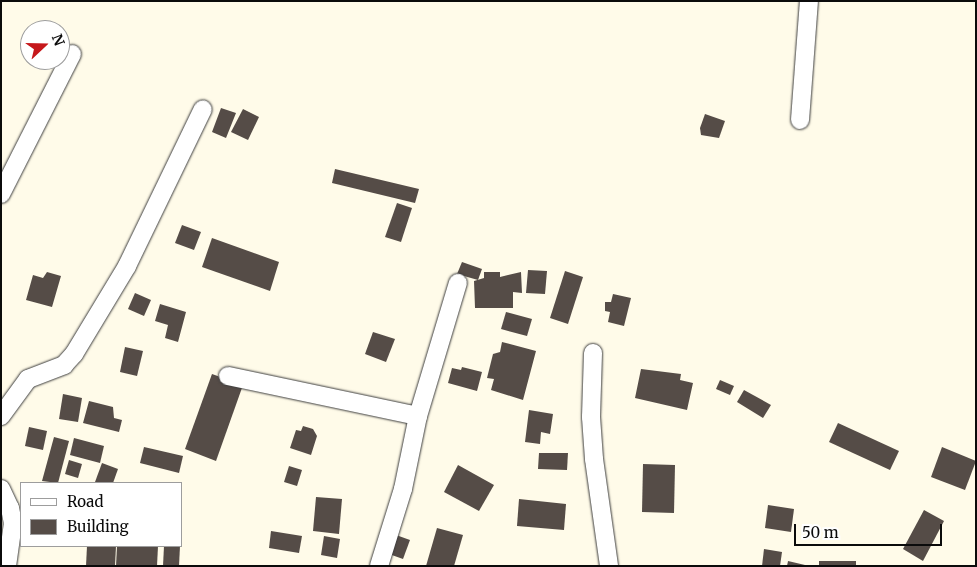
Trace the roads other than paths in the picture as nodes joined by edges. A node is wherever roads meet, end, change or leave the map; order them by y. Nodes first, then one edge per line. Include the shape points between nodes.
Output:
1 (809, 1) edge
2 (72, 54) dead end
3 (203, 108) dead end
4 (800, 120) dead end
5 (1, 194) edge
6 (458, 283) dead end
7 (593, 354) dead end
8 (228, 376) dead end
9 (1, 416) edge
10 (418, 416) junction
11 (1, 489) edge
12 (7, 566) edge
13 (379, 566) edge
14 (609, 566) edge

1 - 4 street
2 - 5 street
3 - 9 street via 126,266 74,354 64,365 28,379
6 - 10 street
7 - 14 street via 590,417
8 - 10 street
10 - 13 street via 403,489
11 - 12 street via 10,508 12,523

